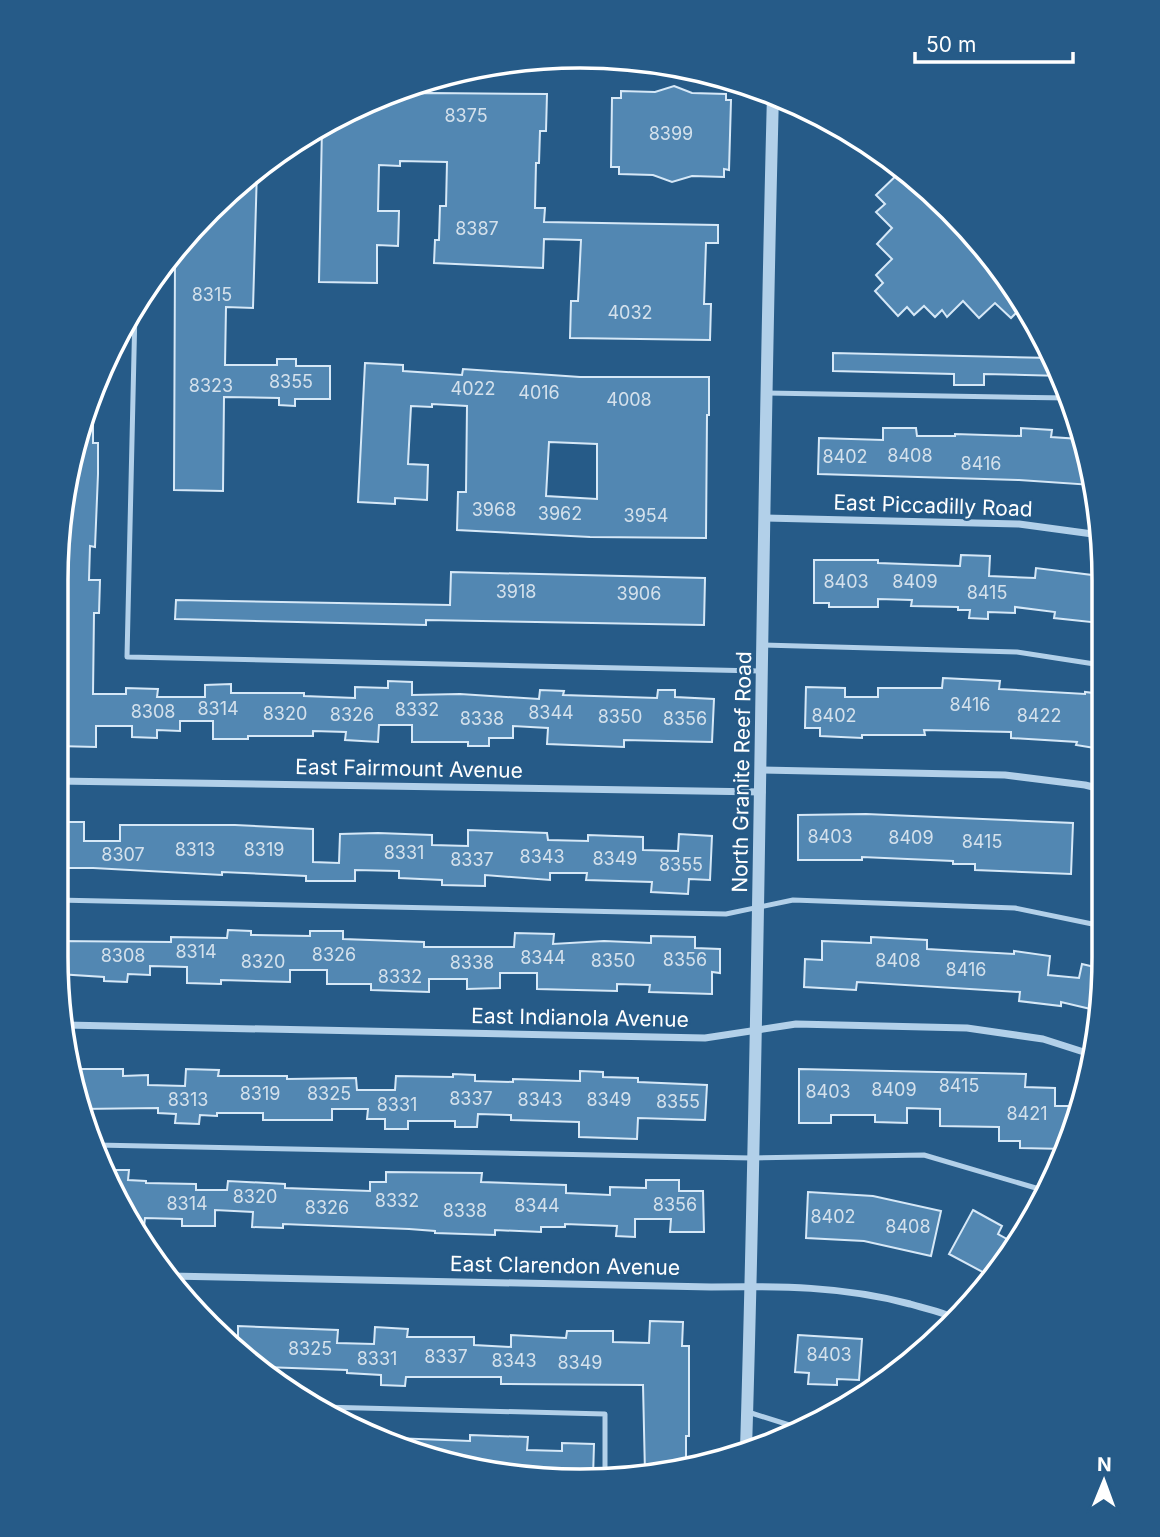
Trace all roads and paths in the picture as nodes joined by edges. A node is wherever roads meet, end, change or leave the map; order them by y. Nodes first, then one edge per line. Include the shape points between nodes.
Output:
1 (773, 106) edge
2 (135, 329) edge
3 (766, 393) junction
4 (1058, 398) edge
5 (765, 518) junction
6 (1089, 533) edge
7 (763, 645) junction
8 (1092, 664) edge
9 (763, 671) junction
10 (762, 770) junction
11 (68, 781) edge
12 (1092, 787) edge
13 (762, 792) junction
14 (68, 900) edge
15 (759, 907) junction
16 (1092, 924) edge
17 (73, 1025) edge
18 (756, 1030) junction
19 (1083, 1052) edge
20 (104, 1145) edge
21 (752, 1158) junction
22 (1036, 1188) edge
23 (180, 1276) edge
24 (750, 1286) junction
25 (947, 1314) edge
26 (340, 1408) edge
27 (748, 1412) junction
28 (788, 1425) edge
29 (746, 1441) edge
30 (605, 1468) edge

1 - 3 street, North Granite Reef Road
2 - 9 lane via 127,657
3 - 4 lane
3 - 5 street, North Granite Reef Road
5 - 6 street, East Piccadilly Road via 1019,524
5 - 7 street, North Granite Reef Road
7 - 8 lane via 1017,652
7 - 9 street, North Granite Reef Road
9 - 10 street, North Granite Reef Road
10 - 12 street via 1005,775
10 - 13 street, North Granite Reef Road
11 - 13 street, East Fairmount Avenue
13 - 15 street, North Granite Reef Road
14 - 15 lane via 726,914
15 - 16 lane via 793,900 1015,908
15 - 18 street, North Granite Reef Road
17 - 18 street, East Indianola Avenue via 705,1038
18 - 19 street, East Indianola Avenue via 796,1024 967,1028 1043,1039
18 - 21 street, North Granite Reef Road
20 - 21 lane
21 - 22 lane via 924,1155
21 - 24 street, North Granite Reef Road
23 - 24 street, East Clarendon Avenue
24 - 25 street, East Clarendon Avenue via 879,1295
24 - 27 street, North Granite Reef Road
26 - 30 lane via 605,1413
27 - 28 lane
27 - 29 street, North Granite Reef Road

